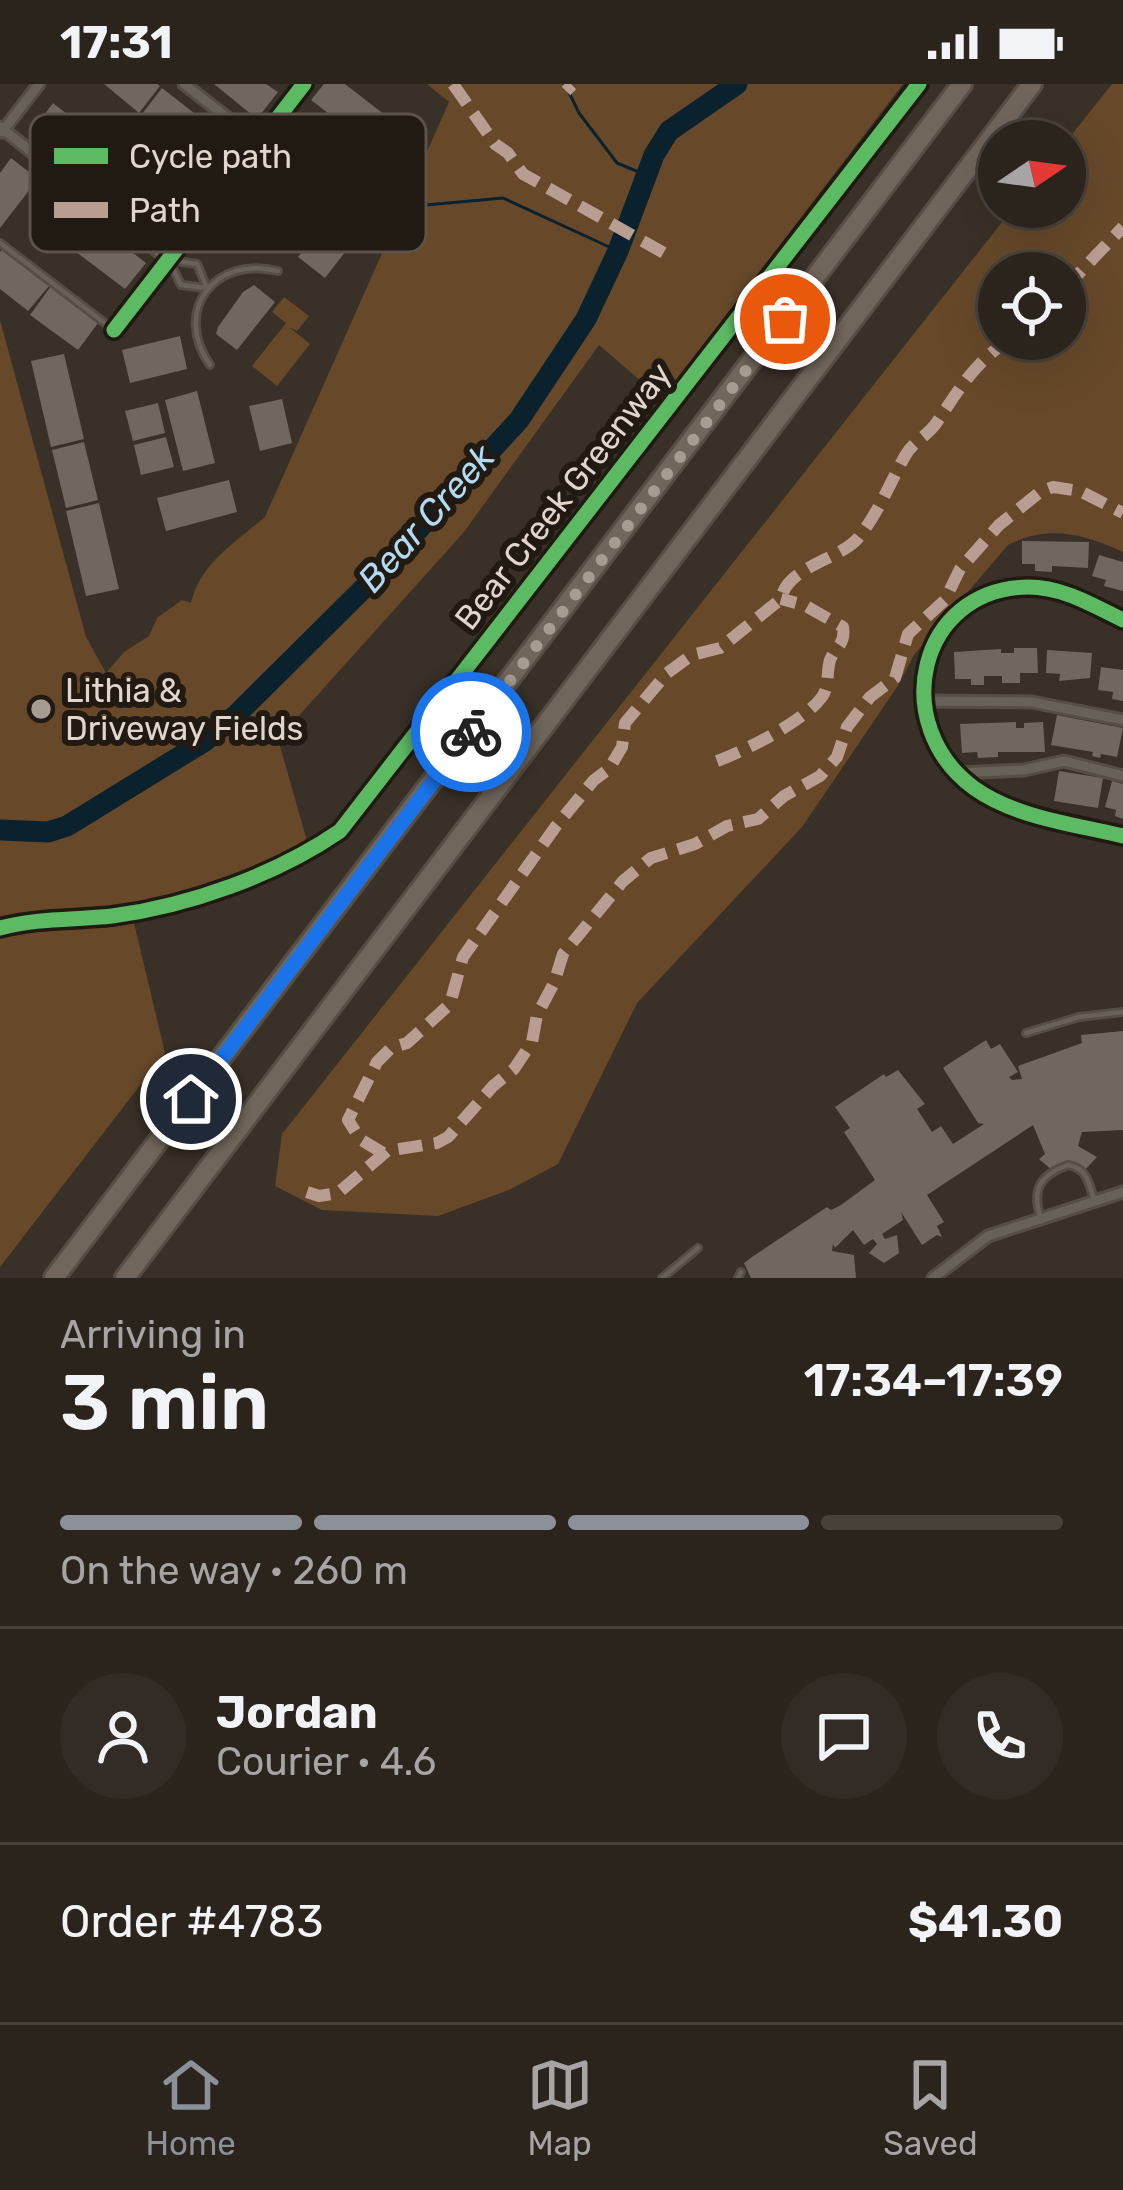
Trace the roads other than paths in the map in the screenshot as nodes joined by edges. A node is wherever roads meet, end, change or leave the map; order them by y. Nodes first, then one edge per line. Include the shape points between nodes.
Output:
1 (39, 84) edge
2 (184, 84) edge
3 (304, 84) edge
4 (959, 84) edge
5 (1032, 84) edge
6 (223, 114) edge
7 (281, 114) edge
8 (1, 130) edge
9 (30, 152) edge
10 (0, 243) edge
11 (159, 252) edge
12 (175, 252) edge
13 (169, 260) junction
14 (278, 271) dead end
15 (207, 288) junction
16 (114, 330) joint
17 (210, 365) dead end
18 (1123, 620) edge
19 (922, 701) junction
20 (1123, 720) edge
21 (958, 773) junction
22 (1123, 776) edge
23 (1123, 836) edge
24 (1123, 1012) edge
25 (1026, 1033) dead end
26 (1123, 1192) edge
27 (1094, 1200) junction
28 (1040, 1216) junction
29 (698, 1248) dead end
30 (54, 1278) edge
31 (124, 1278) edge
32 (662, 1278) edge
33 (933, 1278) edge

1 - 8 street
2 - 6 street
3 - 7 street
4 - 30 highway
5 - 31 highway
8 - 9 street
10 - 16 lane
11 - 13 street
12 - 13 street
13 - 15 lane via 196,264
13 - 15 lane via 181,285
13 - 16 street
14 - 15 lane via 233,269
15 - 17 lane via 196,314
18 - 19 street via 1056,590 997,592 945,629 927,664
19 - 20 street via 1032,702
19 - 21 street via 937,746
21 - 22 street via 1064,761
21 - 23 street via 1014,809
24 - 25 lane
26 - 27 street
27 - 28 street
27 - 28 lane via 1087,1175 1067,1165 1037,1185
28 - 33 street via 988,1236
29 - 32 lane

